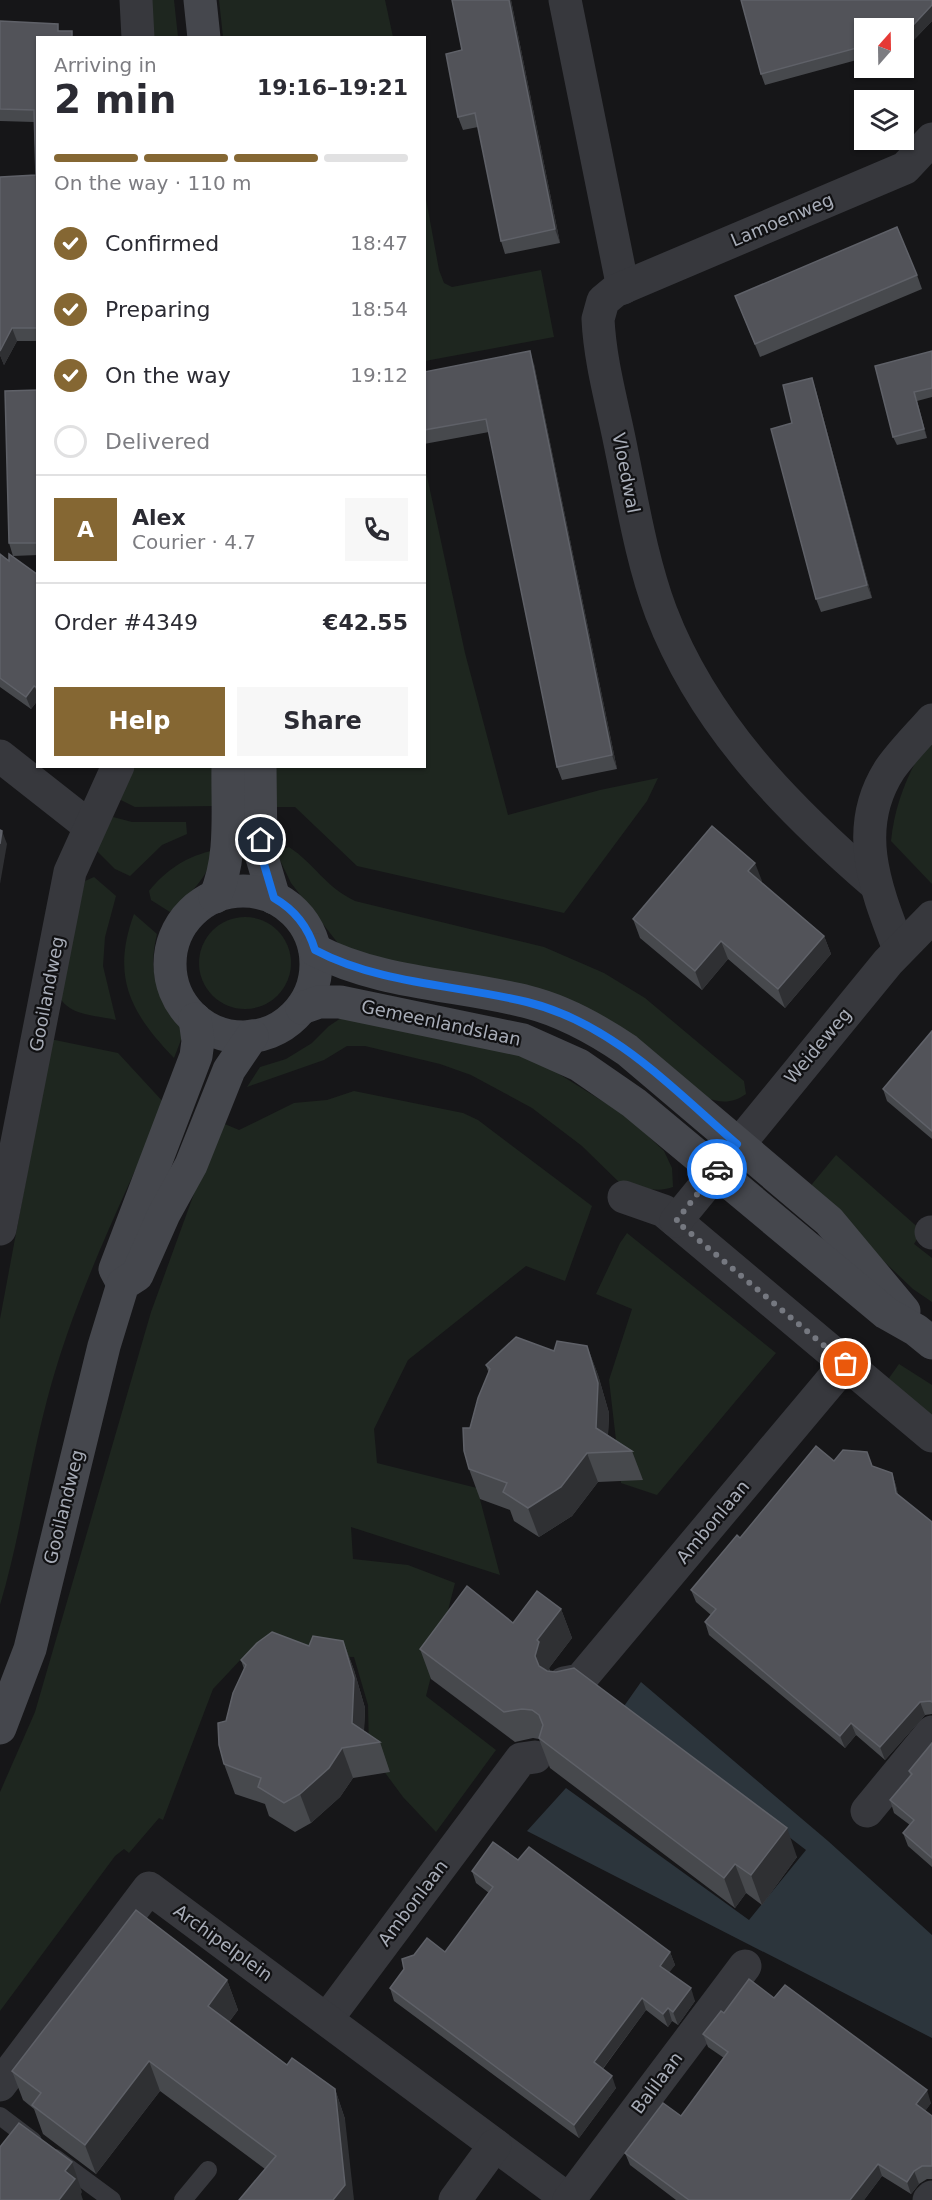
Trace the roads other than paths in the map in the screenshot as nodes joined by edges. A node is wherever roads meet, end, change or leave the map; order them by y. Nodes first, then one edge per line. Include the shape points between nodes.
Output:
1 (136, 0) edge
2 (200, 0) edge
3 (565, 0) edge
4 (138, 36) edge
5 (204, 36) edge
6 (932, 139) edge
7 (623, 288) junction
8 (932, 720) edge
9 (0, 756) edge
10 (117, 768) edge
11 (228, 768) edge
12 (260, 768) edge
13 (89, 826) junction
14 (875, 884) junction
15 (215, 897) junction
16 (274, 898) junction
17 (932, 916) edge
18 (899, 949) junction
19 (315, 950) junction
20 (302, 1008) junction
21 (195, 1019) junction
22 (252, 1036) junction
23 (737, 1144) junction
24 (715, 1172) junction
25 (624, 1197) dead end
26 (676, 1221) junction
27 (0, 1229) edge
28 (123, 1284) junction
29 (924, 1336) edge
30 (846, 1364) junction
31 (932, 1436) edge
32 (575, 1686) edge
33 (0, 1728) edge
34 (932, 1732) edge
35 (525, 1754) dead end
36 (867, 1810) dead end
37 (745, 1966) dead end
38 (327, 2019) junction
39 (0, 2085) edge
40 (0, 2116) edge
41 (495, 2145) junction
42 (208, 2170) dead end
43 (112, 2200) edge
44 (183, 2200) edge
45 (455, 2200) edge
46 (569, 2200) edge

1 - 4 street
2 - 5 main road
3 - 7 street
6 - 7 street, Lamoenweg via 905,168
7 - 14 street, Vloedwal via 603,301 599,336 634,514 661,613 703,697 729,737 809,826
8 - 14 street via 890,770 874,806 869,845
9 - 13 street
10 - 13 street, Gooilandweg
11 - 15 main road via 227,852
12 - 16 main road via 261,854
13 - 27 street, Gooilandweg via 68,880
14 - 18 street
15 - 16 main road via 244,891
15 - 21 main road via 183,922 172,950 174,987
16 - 19 main road via 304,924
17 - 18 street, Weideweg
18 - 23 street, Weideweg
19 - 20 main road via 315,980
19 - 23 main road, Gemeenlandslaan via 348,965 528,1002 581,1022 627,1050
20 - 22 main road via 285,1024
20 - 24 main road, Gemeenlandslaan via 319,1002 340,1002 490,1031 549,1050 610,1084
21 - 22 main road via 222,1034
21 - 28 main road, Gooilandweg via 196,1056 115,1269
22 - 28 main road, Gooilandweg via 229,1070 191,1165 137,1275
23 - 24 street, Weideweg
23 - 29 main road, Gemeenlandslaan via 829,1221
24 - 26 street, Weideweg
24 - 29 main road, Gemeenlandslaan via 886,1313
25 - 26 street via 664,1211
26 - 30 street
28 - 33 main road, Gooilandweg via 104,1346 30,1649
30 - 31 street
30 - 32 street, Ambonlaan
34 - 36 street
35 - 38 street, Ambonlaan
37 - 46 street, Balilaan
38 - 39 street, Archipelplein via 149,1888
38 - 41 street, Archipelplein
40 - 43 lane
41 - 45 street
41 - 46 street, Archipelplein
42 - 44 lane

